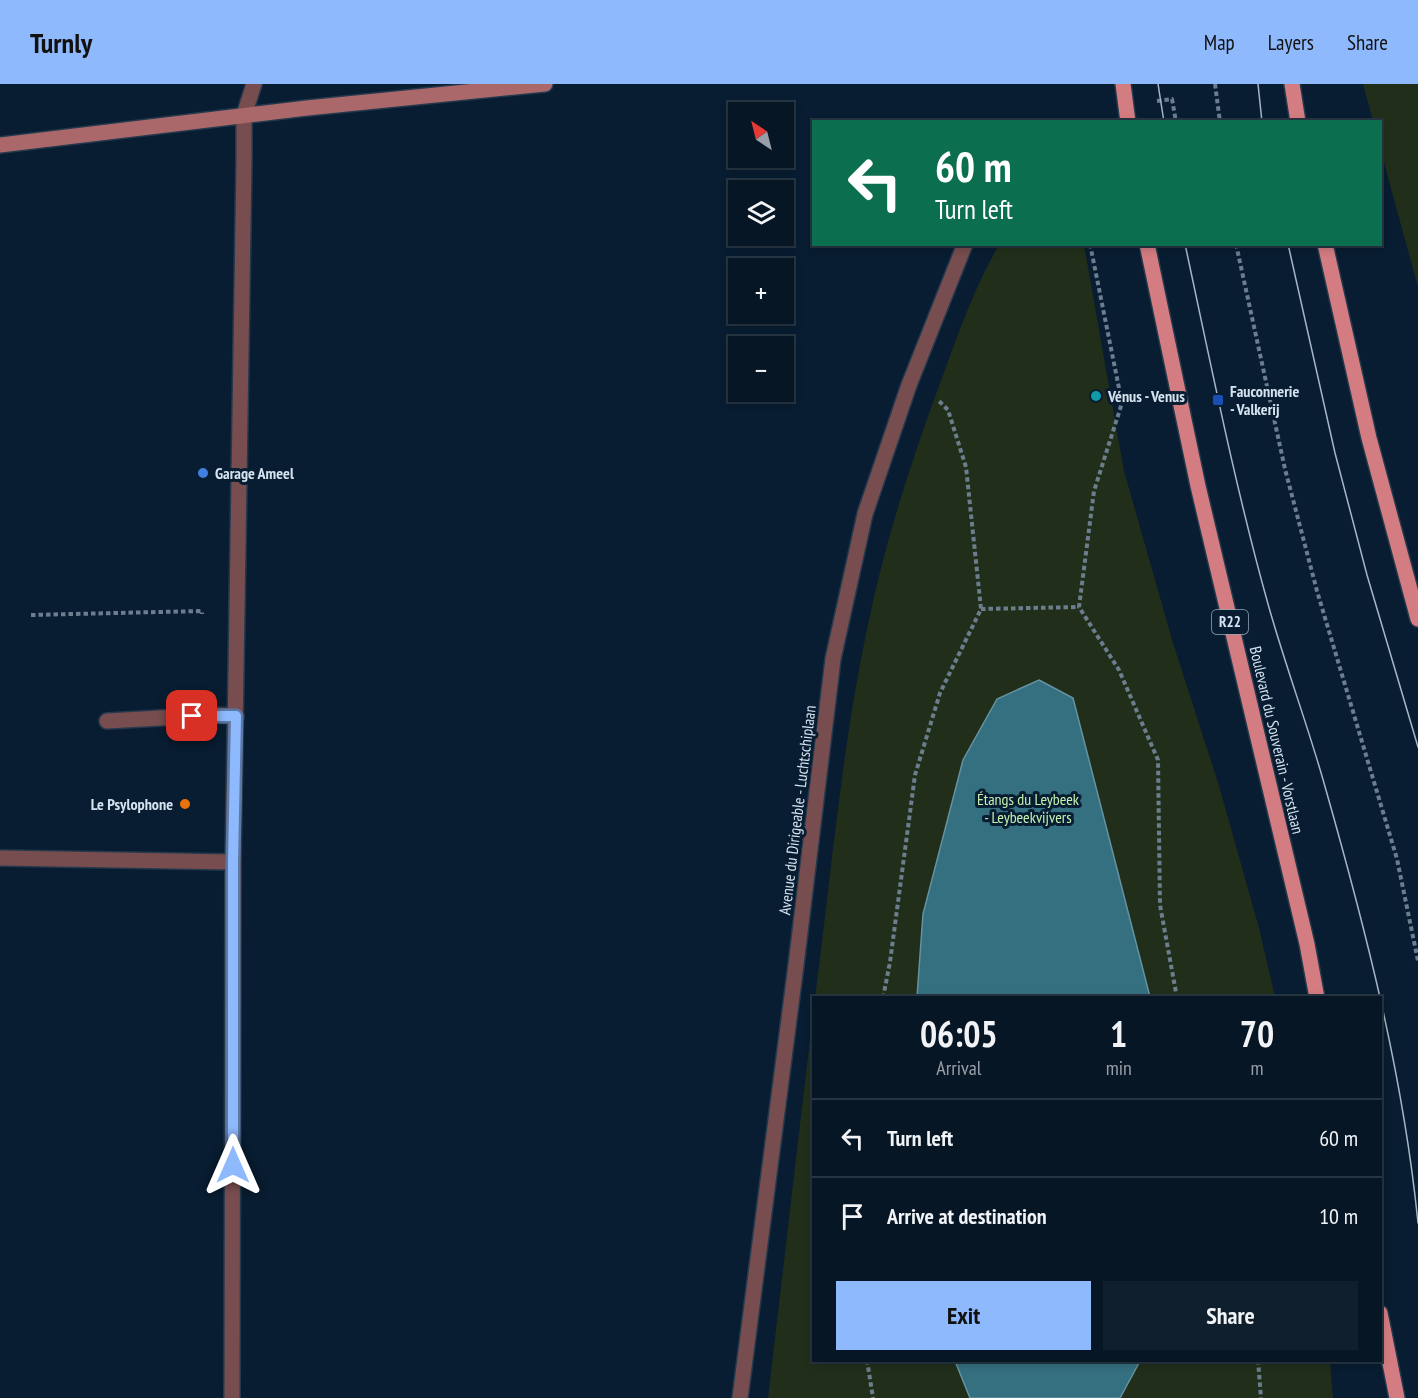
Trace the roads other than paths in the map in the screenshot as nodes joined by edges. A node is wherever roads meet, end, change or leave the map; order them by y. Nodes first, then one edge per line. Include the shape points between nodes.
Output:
1 (254, 84) edge
2 (545, 84) edge
3 (1123, 84) edge
4 (1292, 84) edge
5 (244, 115) junction
6 (1128, 120) edge
7 (1298, 120) edge
8 (0, 145) edge
9 (964, 246) edge
10 (1147, 246) edge
11 (1325, 246) edge
12 (1418, 619) edge
13 (236, 716) junction
14 (107, 721) dead end
15 (0, 858) edge
16 (233, 862) junction
17 (1317, 996) edge
18 (1382, 1323) edge
19 (232, 1398) edge
20 (740, 1398) edge
21 (1397, 1398) edge

1 - 5 street
2 - 5 street
3 - 6 main road
4 - 7 main road
5 - 8 street
5 - 13 street
9 - 20 street, Avenue du Dirigeable - Luchtschiplaan via 909,385 865,514 833,659
10 - 17 main road, Boulevard du Souverain - Vorstlaan / R22 via 1198,486
11 - 12 main road via 1369,438
13 - 14 street
13 - 16 street
15 - 16 street
16 - 19 street
18 - 21 main road

